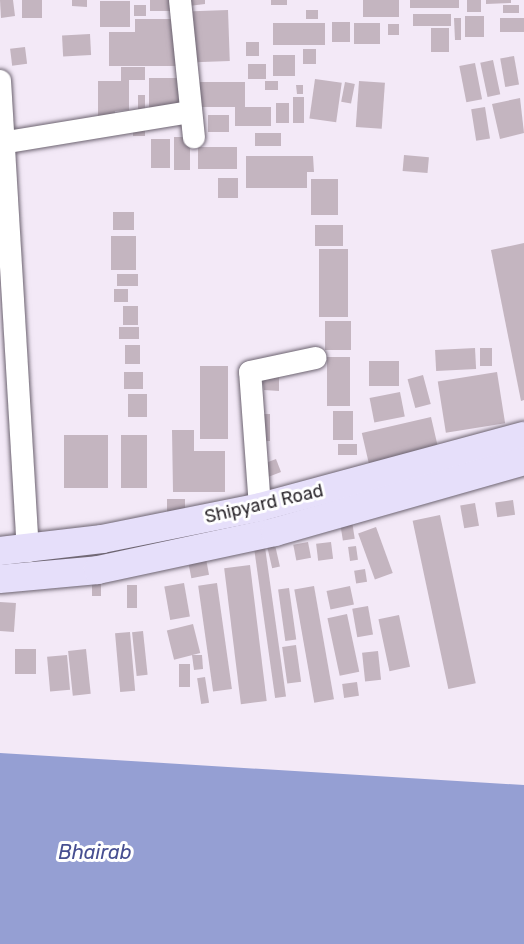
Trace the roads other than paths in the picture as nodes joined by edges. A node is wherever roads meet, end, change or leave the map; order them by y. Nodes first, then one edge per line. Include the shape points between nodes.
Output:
1 (180, 0) edge
2 (0, 81) edge
3 (191, 112) junction
4 (194, 137) dead end
5 (7, 142) junction
6 (316, 358) dead end
7 (524, 436) edge
8 (524, 461) edge
9 (260, 507) junction
10 (14, 551) edge
11 (0, 579) edge

1 - 3 street
2 - 5 street
3 - 4 street
3 - 5 street
5 - 10 street
6 - 9 street via 250,372
7 - 9 main road, Shipyard Road
8 - 11 main road via 275,532 87,572
9 - 10 main road, Shipyard Road

